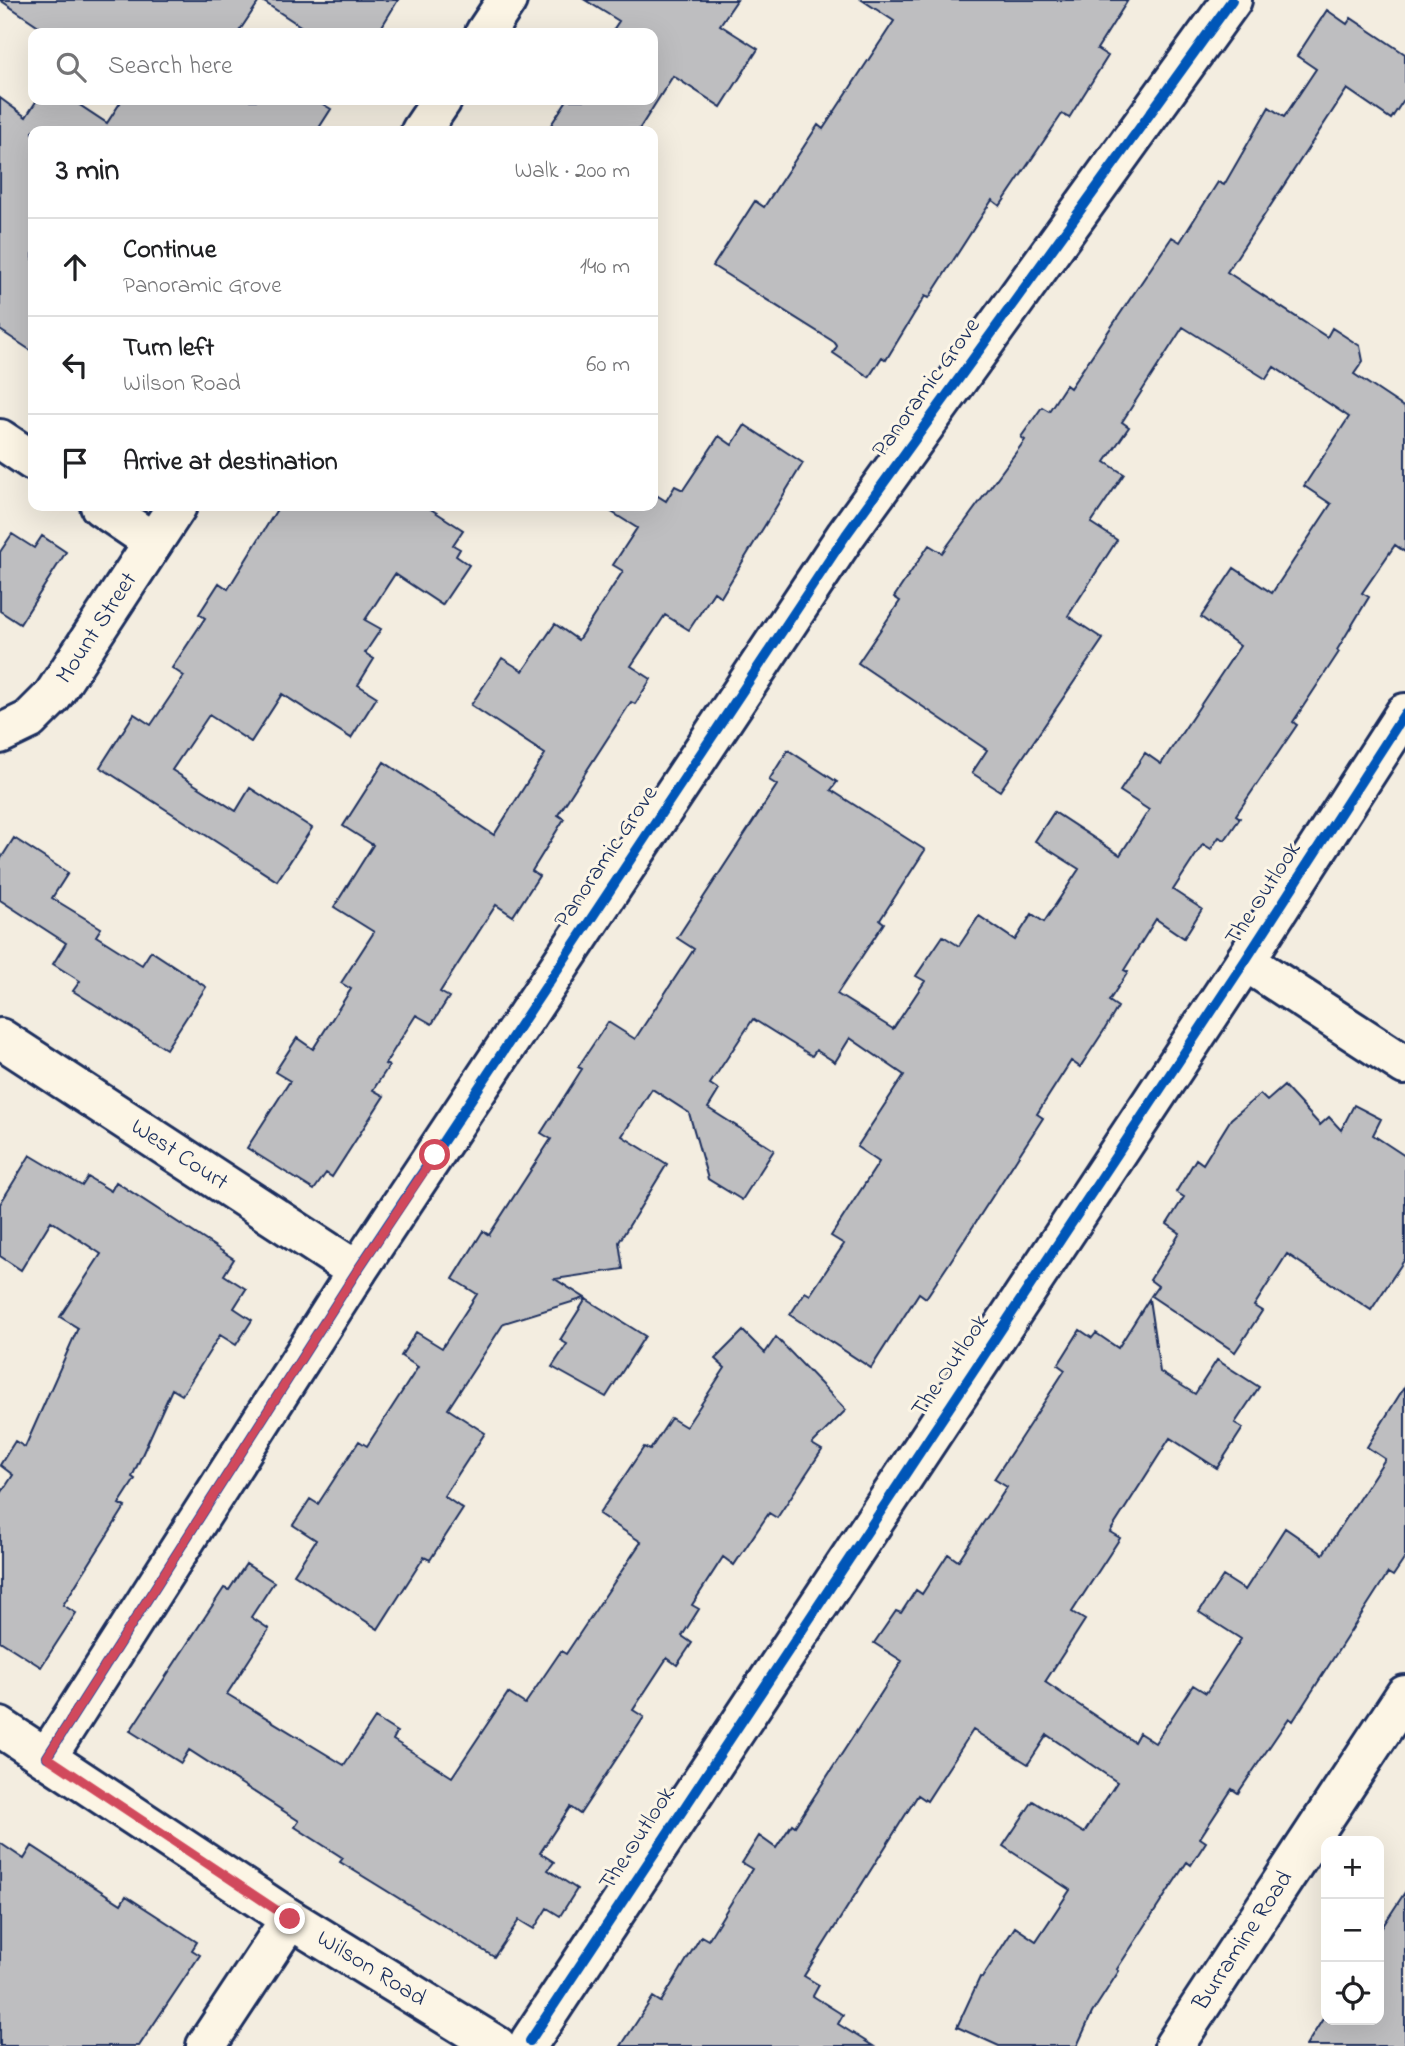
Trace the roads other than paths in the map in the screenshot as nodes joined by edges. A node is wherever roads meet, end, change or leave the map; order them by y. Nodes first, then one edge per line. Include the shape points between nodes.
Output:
1 (507, 0) edge
2 (1232, 0) edge
3 (488, 28) edge
4 (439, 105) edge
5 (424, 126) edge
6 (0, 439) edge
7 (28, 458) edge
8 (107, 511) edge
9 (174, 511) edge
10 (153, 542) junction
11 (1405, 713) edge
12 (0, 734) edge
13 (1245, 961) junction
14 (0, 1038) edge
15 (1405, 1065) edge
16 (357, 1271) junction
17 (1405, 1695) edge
18 (0, 1727) edge
19 (47, 1757) junction
20 (290, 1919) junction
21 (516, 2045) edge
22 (206, 2046) edge
23 (1174, 2046) edge

1 - 3 street
2 - 16 street, Panoramic Grove via 846,535
4 - 5 street
6 - 7 street
8 - 10 street
9 - 10 street, Mount Street
10 - 12 street, Mount Street via 52,697 29,720
11 - 13 street, The Outlook
13 - 15 street
13 - 21 street, The Outlook
14 - 16 street, West Court
16 - 19 street, Panoramic Grove
17 - 23 street, Burramine Road
18 - 19 street, Wilson Road
19 - 20 street, Wilson Road
20 - 21 street, Wilson Road
20 - 22 street

